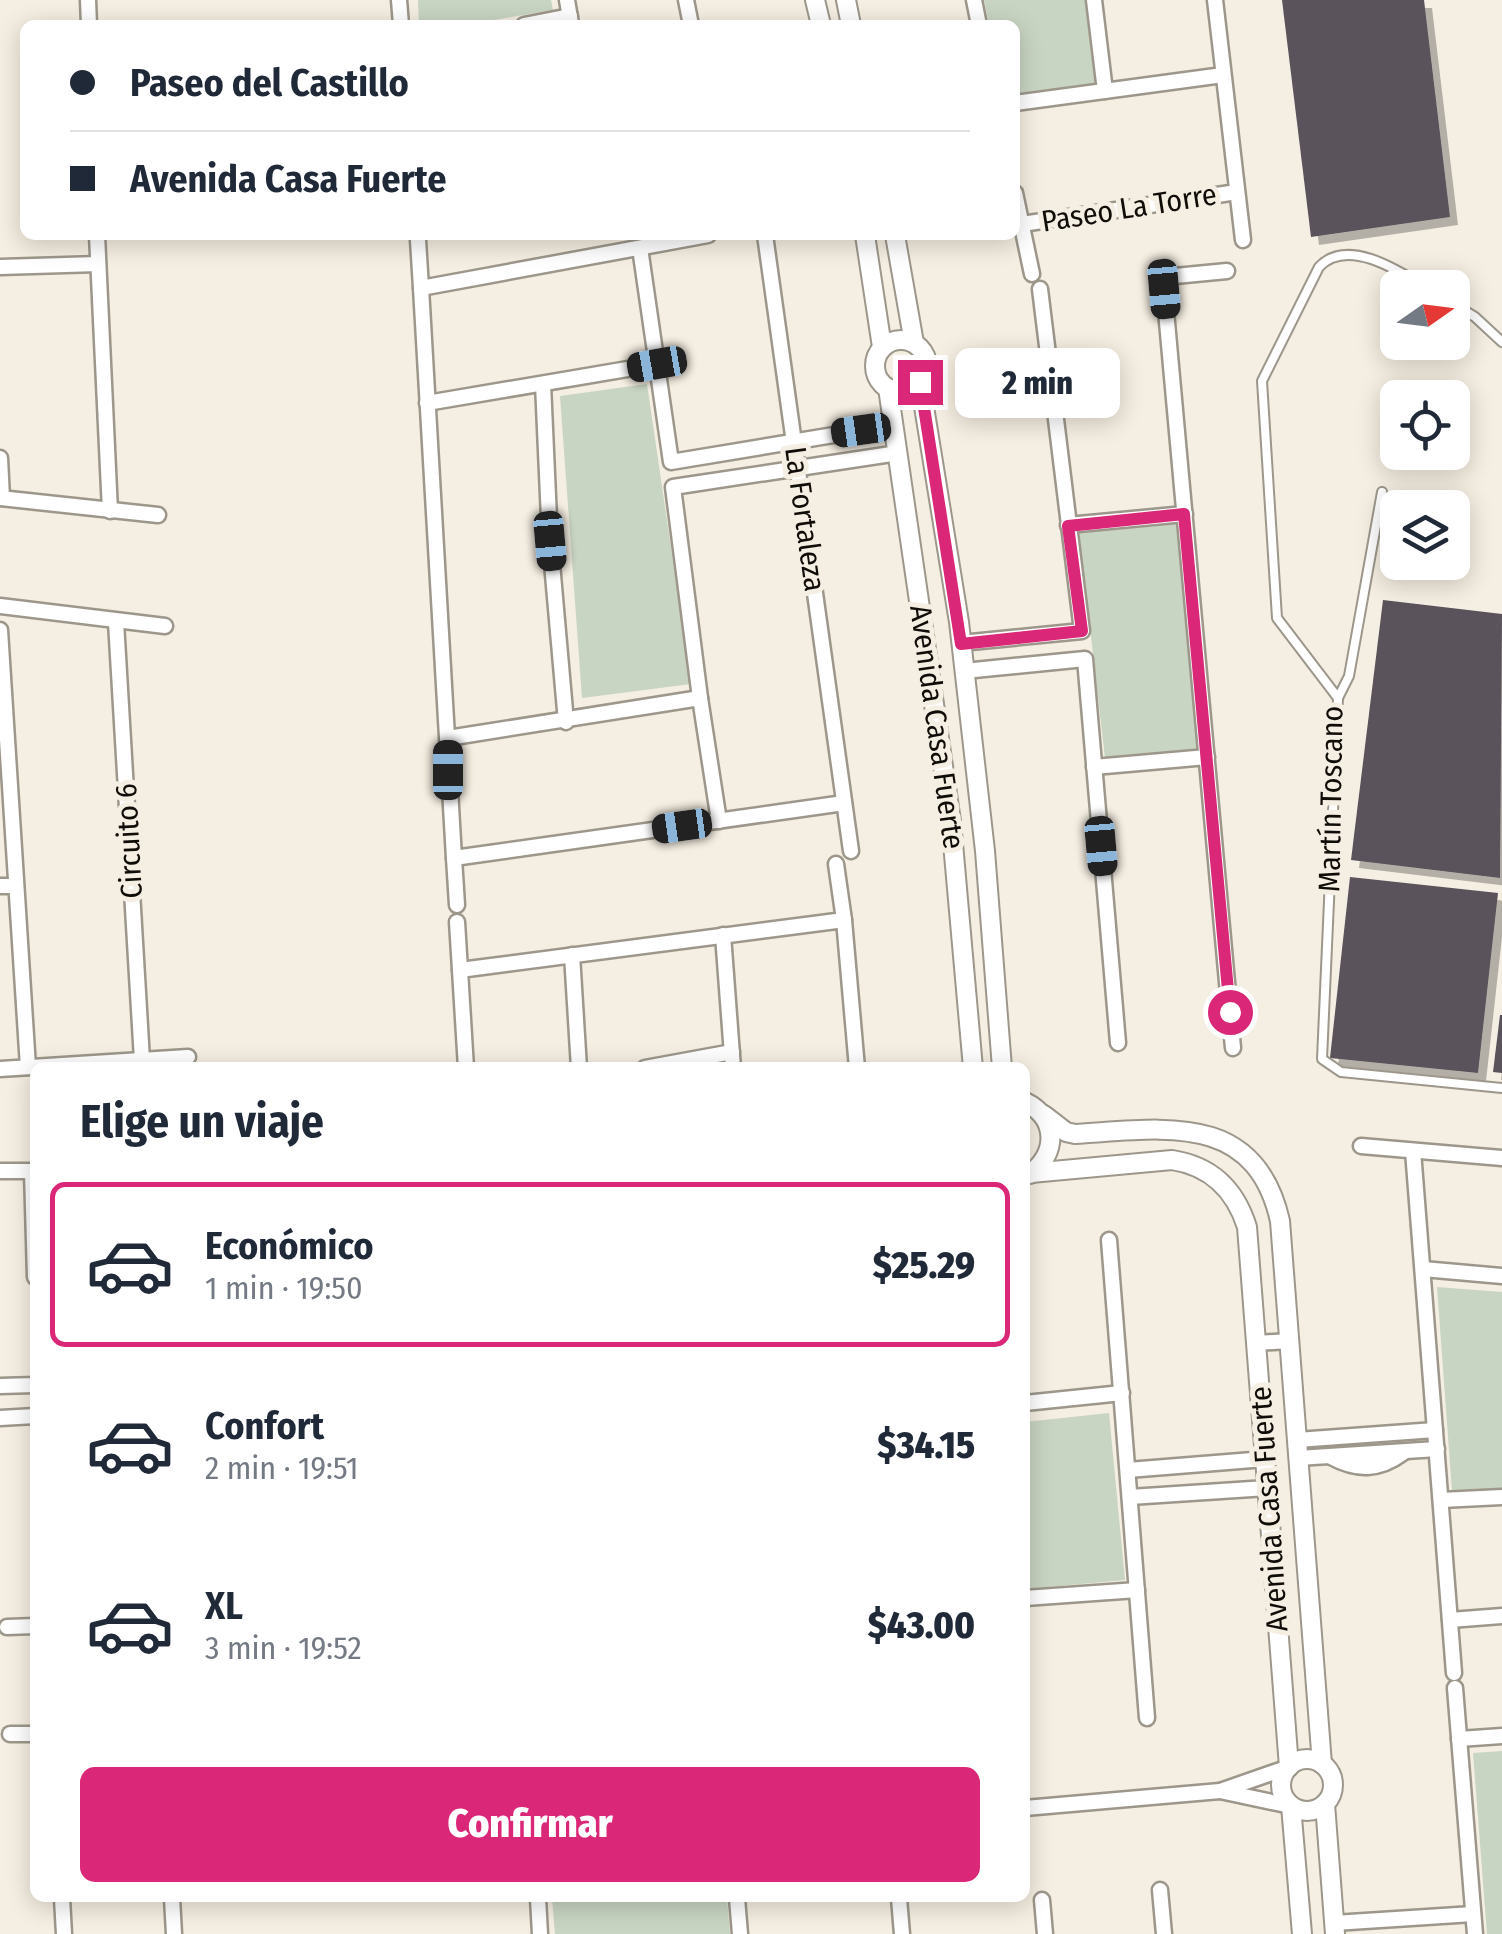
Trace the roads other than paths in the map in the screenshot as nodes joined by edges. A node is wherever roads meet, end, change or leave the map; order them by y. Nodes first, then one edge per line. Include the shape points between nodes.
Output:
1 (1094, 0) edge
2 (1215, 0) edge
3 (1224, 75) junction
4 (1106, 91) junction
5 (1020, 102) edge
6 (1237, 192) junction
7 (1020, 215) edge
8 (1022, 224) junction
9 (97, 240) edge
10 (418, 240) dead end
11 (682, 240) edge
12 (766, 240) edge
13 (866, 240) edge
14 (897, 240) edge
15 (1243, 240) dead end
16 (640, 248) junction
17 (98, 264) junction
18 (0, 268) edge
19 (1227, 270) dead end
20 (1392, 270) edge
21 (1032, 274) dead end
22 (421, 288) junction
23 (1040, 289) dead end
24 (1470, 314) edge
25 (1502, 342) edge
26 (914, 344) junction
27 (882, 347) junction
28 (657, 364) junction
29 (920, 382) junction
30 (543, 384) junction
31 (888, 388) junction
32 (427, 403) junction
33 (894, 425) junction
34 (794, 439) junction
35 (898, 454) junction
36 (0, 458) edge
37 (798, 468) junction
38 (1, 498) edge
39 (1380, 504) edge
40 (110, 511) junction
41 (1184, 514) junction
42 (158, 515) dead end
43 (1068, 526) junction
44 (0, 606) edge
45 (116, 622) junction
46 (165, 626) dead end
47 (0, 630) edge
48 (961, 644) junction
49 (964, 672) junction
50 (700, 698) junction
51 (1338, 698) junction
52 (566, 722) junction
53 (448, 738) junction
54 (1207, 757) junction
55 (1094, 767) junction
56 (844, 803) junction
57 (719, 821) junction
58 (851, 851) dead end
59 (454, 858) junction
60 (836, 864) dead end
61 (0, 886) edge
62 (16, 886) junction
63 (457, 905) dead end
64 (0, 915) edge
65 (18, 915) junction
66 (844, 920) junction
67 (457, 922) dead end
68 (724, 935) junction
69 (572, 955) junction
70 (460, 970) junction
71 (1118, 1043) dead end
72 (1233, 1048) dead end
73 (188, 1057) dead end
74 (142, 1060) junction
75 (732, 1060) edge
76 (109, 1062) edge
77 (466, 1062) edge
78 (579, 1062) edge
79 (856, 1062) edge
80 (971, 1062) edge
81 (1002, 1062) edge
82 (28, 1067) joint
83 (0, 1069) edge
84 (1502, 1088) edge
85 (1030, 1105) edge
86 (1044, 1115) junction
87 (1360, 1146) dead end
88 (1413, 1150) junction
89 (1502, 1158) edge
90 (30, 1170) edge
91 (0, 1171) edge
92 (1030, 1173) edge
93 (1030, 1174) edge
94 (1109, 1240) dead end
95 (1422, 1270) junction
96 (1502, 1276) edge
97 (1289, 1341) junction
98 (1256, 1344) junction
99 (30, 1385) edge
100 (0, 1386) edge
101 (1122, 1393) junction
102 (1030, 1403) edge
103 (30, 1416) edge
104 (0, 1418) edge
105 (1435, 1430) junction
106 (1297, 1449) junction
107 (1437, 1449) junction
108 (1265, 1458) junction
109 (1128, 1470) junction
110 (1267, 1488) junction
111 (1130, 1497) junction
112 (1502, 1497) edge
113 (1441, 1500) junction
114 (1137, 1590) junction
115 (1030, 1598) edge
116 (1502, 1616) edge
117 (1450, 1620) junction
118 (30, 1626) edge
119 (7, 1627) dead end
120 (1147, 1718) dead end
121 (10, 1734) dead end
122 (30, 1734) edge
123 (1502, 1736) edge
124 (1459, 1739) junction
125 (1322, 1764) junction
126 (1288, 1767) junction
127 (1220, 1791) junction
128 (1325, 1804) junction
129 (1292, 1806) junction
130 (1030, 1808) edge
131 (1160, 1890) dead end
132 (1042, 1900) dead end
133 (62, 1902) edge
134 (172, 1902) edge
135 (538, 1902) edge
136 (737, 1902) edge
137 (899, 1902) edge
138 (1473, 1914) junction
139 (1334, 1929) edge
140 (64, 1934) edge
141 (174, 1934) edge
142 (540, 1934) edge
143 (740, 1934) edge
144 (902, 1934) edge
145 (1044, 1934) edge
146 (1164, 1934) edge
147 (1302, 1934) edge
148 (1474, 1934) edge

1 - 4 street
2 - 3 street, Paseo La Torre
3 - 4 street
3 - 6 street, Paseo La Torre
4 - 5 street
6 - 8 street, Paseo La Torre
6 - 15 street, Paseo La Torre
7 - 8 street, Paseo La Torre
8 - 21 street, Paseo La Torre
9 - 17 street
10 - 22 street
11 - 16 street
12 - 34 street, La Fortaleza
13 - 27 street
14 - 26 street
16 - 22 street
16 - 28 street
17 - 18 street
17 - 40 street
19 - 41 street via 1175,276 1164,289
20 - 51 lane, Martín Toscano via 1348,253 1328,257 1262,381 1277,618
22 - 32 street
23 - 43 street
24 - 25 lane
26 - 27 street via 903,340
26 - 29 street via 926,366
27 - 31 street via 875,364
28 - 30 street
28 - 34 street via 671,462
29 - 31 street via 905,391
29 - 48 street, Avenida Casa Fuerte
30 - 32 street
30 - 52 street
31 - 33 street, Avenida Casa Fuerte
32 - 53 street
33 - 34 street
33 - 35 street, Avenida Casa Fuerte
34 - 37 street, La Fortaleza
35 - 37 street
35 - 80 street, Avenida Casa Fuerte via 951,821
36 - 38 street
37 - 50 street via 673,487
37 - 56 street, La Fortaleza
38 - 40 street
39 - 51 lane via 1350,676
40 - 42 street
41 - 43 street
41 - 54 street
43 - 48 street via 1082,631
44 - 45 street
45 - 46 street
45 - 74 street, Circuito 6
47 - 62 street
48 - 49 street, Avenida Casa Fuerte
49 - 55 street via 1085,659
49 - 81 street, Avenida Casa Fuerte
50 - 52 street
50 - 57 street
51 - 84 lane, Martín Toscano via 1322,1059 1341,1072
52 - 53 street
53 - 59 street
54 - 55 street
54 - 72 street
55 - 71 street
56 - 57 street
56 - 58 street, La Fortaleza
57 - 59 street
59 - 63 street
60 - 66 street
61 - 62 street
62 - 65 street
64 - 65 street
65 - 82 street
66 - 68 street
66 - 79 street
67 - 70 street
68 - 69 street
68 - 75 street
69 - 70 street
69 - 78 street
70 - 77 street
73 - 74 street
74 - 76 street
82 - 83 street
85 - 86 street, Avenida Casa Fuerte
86 - 92 street via 1051,1148
86 - 97 street, Avenida Casa Fuerte via 1075,1134 1186,1129 1246,1158 1263,1177 1280,1221
87 - 88 street
88 - 89 street
88 - 95 street
90 - 91 street
93 - 98 street, Avenida Casa Fuerte via 1172,1160 1218,1178 1247,1227
94 - 101 street
95 - 96 street
95 - 105 street
97 - 98 street
97 - 106 street, Avenida Casa Fuerte
98 - 108 street, Avenida Casa Fuerte
99 - 100 street
101 - 102 street
101 - 109 street
103 - 104 street
105 - 106 street
105 - 107 street
106 - 107 street via 1330,1456
106 - 125 street, Avenida Casa Fuerte
107 - 113 street
108 - 109 street
108 - 110 street, Avenida Casa Fuerte
109 - 111 street
110 - 111 street
110 - 126 street, Avenida Casa Fuerte
111 - 114 street
112 - 113 street
113 - 117 street
114 - 115 street
114 - 120 street
116 - 117 street
117 - 124 street
118 - 119 street
121 - 122 street
123 - 124 street
124 - 138 street
125 - 126 street via 1305,1759
125 - 128 street via 1333,1783
126 - 127 street
126 - 129 street via 1282,1783
127 - 129 street
127 - 130 street
128 - 129 street via 1305,1811
128 - 139 street
129 - 147 street
131 - 146 street
132 - 145 street
133 - 140 street
134 - 141 street
135 - 142 street
136 - 143 street
137 - 144 street
138 - 139 street
138 - 148 street

